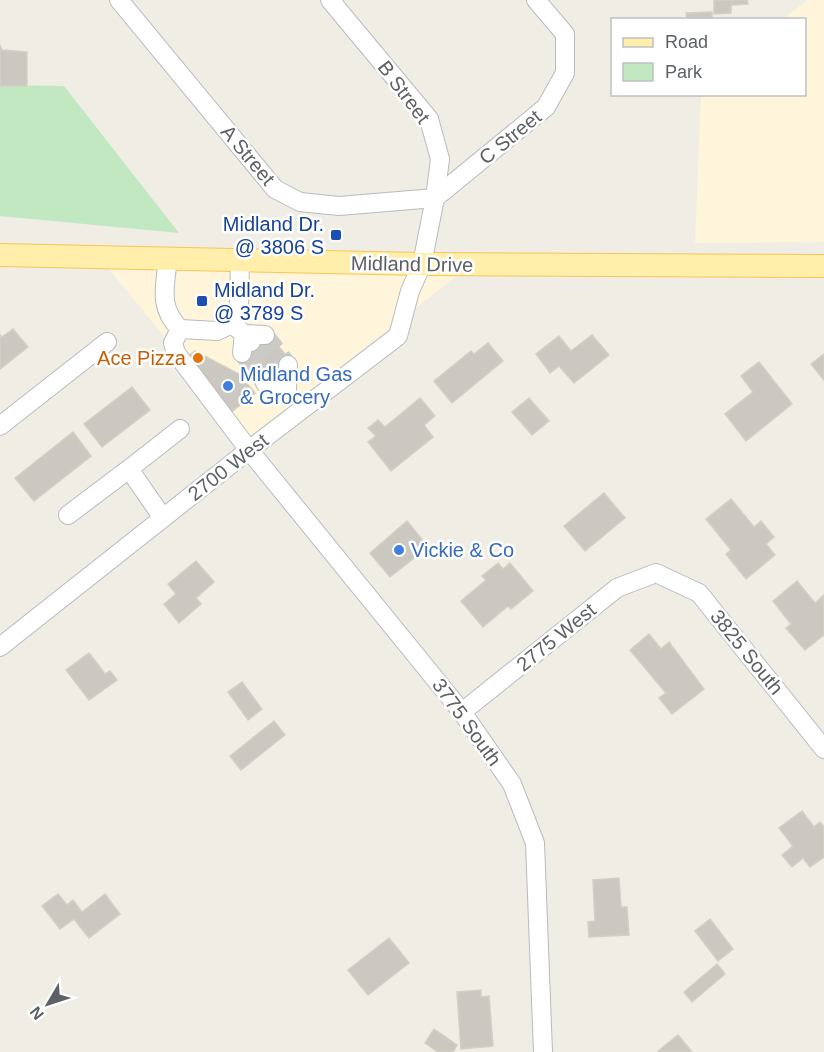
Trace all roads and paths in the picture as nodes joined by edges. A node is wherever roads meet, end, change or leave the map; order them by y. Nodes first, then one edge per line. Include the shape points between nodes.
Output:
1 (119, 0) edge
2 (330, 0) edge
3 (536, 0) edge
4 (435, 198) junction
5 (0, 255) edge
6 (168, 259) junction
7 (240, 261) junction
8 (422, 264) junction
9 (824, 266) edge
10 (180, 329) junction
11 (107, 342) dead end
12 (279, 378) tunnel mouth
13 (297, 413) junction
14 (0, 426) edge
15 (180, 429) dead end
16 (249, 450) junction
17 (129, 469) junction
18 (68, 515) dead end
19 (164, 518) junction
20 (656, 573) joint
21 (0, 647) edge
22 (462, 712) junction
23 (824, 748) edge
24 (543, 1052) edge

1 - 4 street, A Street via 274,189 300,202 339,206
2 - 4 street, B Street via 429,119 440,159
3 - 4 street, C Street via 565,34 565,73 546,107
4 - 8 street
5 - 6 main road, Midland Drive
6 - 7 main road, Midland Drive
6 - 10 street via 164,305
7 - 8 main road, Midland Drive
7 - 10 street via 239,307 247,338
8 - 9 main road, Midland Drive
8 - 13 street, 2700 West via 398,336
10 - 16 street, 3775 South via 173,343 176,353
11 - 14 street
12 - 13 street
13 - 16 street, 2700 West
15 - 17 street
16 - 19 street, 2700 West
16 - 22 street, 3775 South
17 - 18 street
17 - 19 street
19 - 21 street, 2700 West
20 - 22 street, 2775 West via 616,588
20 - 23 street, 3825 South via 699,593
22 - 24 street, 3775 South via 512,784 535,843

